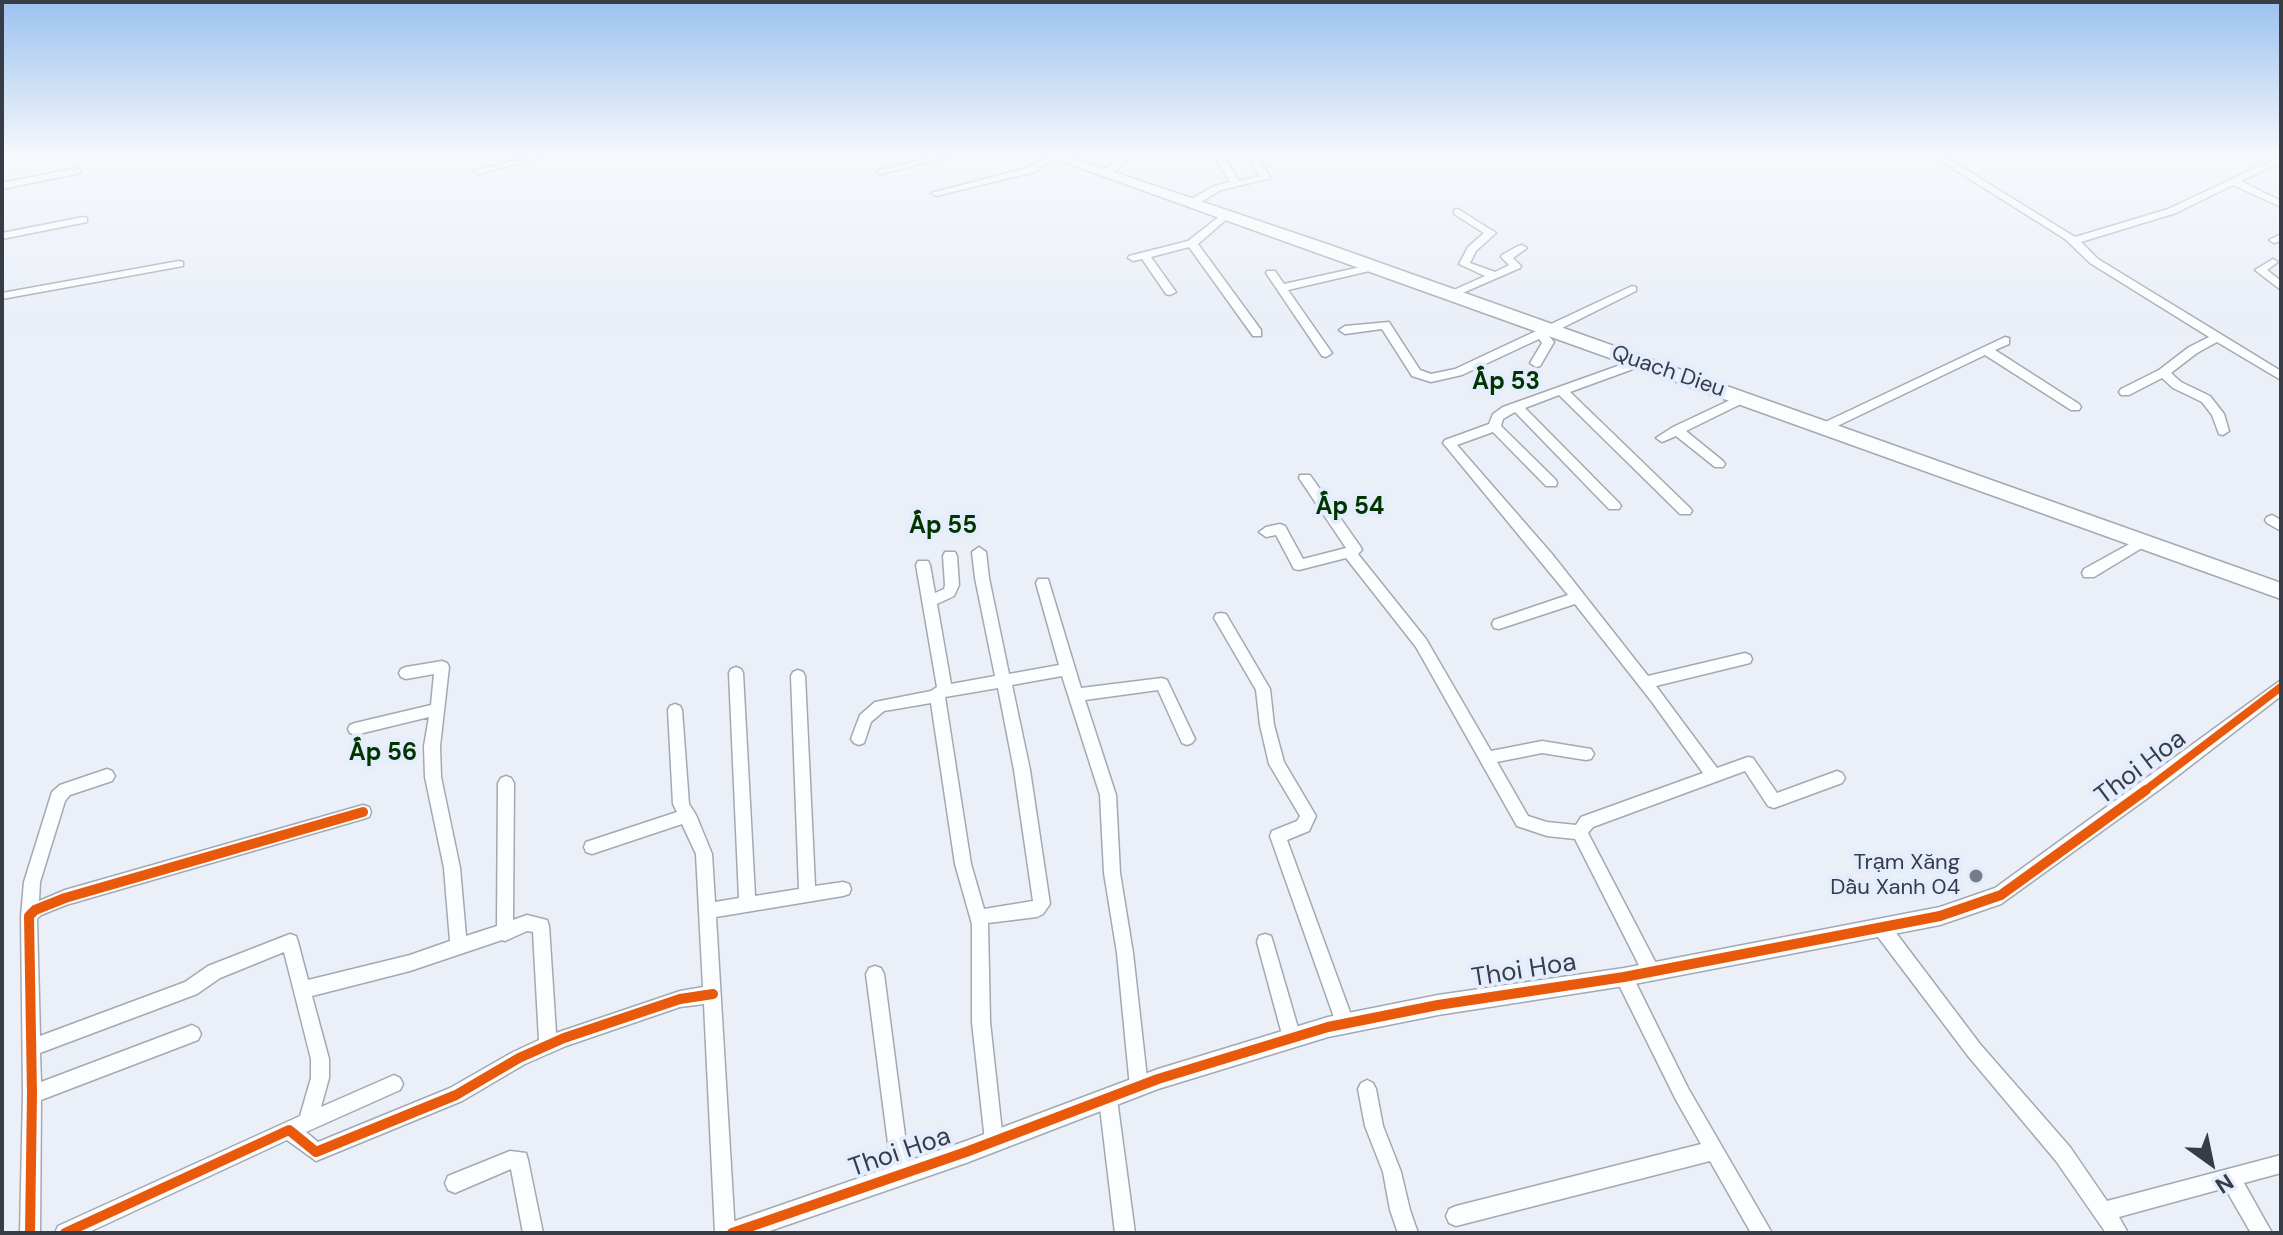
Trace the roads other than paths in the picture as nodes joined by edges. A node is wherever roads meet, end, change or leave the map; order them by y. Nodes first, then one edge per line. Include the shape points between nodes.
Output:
1 (1221, 214) edge
2 (1461, 214) edge
3 (2030, 214) edge
4 (2163, 214) edge
5 (1225, 215) junction
6 (83, 220) dead end
7 (2, 236) edge
8 (2074, 241) junction
9 (1192, 243) junction
10 (1522, 248) dead end
11 (2273, 262) dead end
12 (179, 264) dead end
13 (1374, 267) junction
14 (1271, 273) dead end
15 (1495, 276) junction
16 (2281, 287) edge
17 (1281, 288) junction
18 (1632, 289) dead end
19 (1170, 292) dead end
20 (1451, 295) junction
21 (2, 296) edge
22 (1345, 330) dead end
23 (1545, 332) junction
24 (1257, 333) dead end
25 (2217, 337) junction
26 (2005, 341) dead end
27 (1986, 350) junction
28 (1326, 353) dead end
29 (1640, 362) junction
30 (1536, 363) dead end
31 (2163, 373) junction
32 (2281, 376) edge
33 (1563, 392) junction
34 (2125, 392) dead end
35 (1743, 398) junction
36 (1517, 407) junction
37 (2075, 407) dead end
38 (1495, 427) junction
39 (1823, 428) junction
40 (1677, 430) junction
41 (2223, 431) dead end
42 (1662, 438) dead end
43 (1719, 464) dead end
44 (1305, 478) dead end
45 (1551, 483) dead end
46 (1614, 506) dead end
47 (1685, 511) dead end
48 (1266, 532) dead end
49 (2142, 542) junction
50 (979, 552) dead end
51 (1349, 552) junction
52 (950, 556) dead end
53 (923, 565) dead end
54 (2089, 573) dead end
55 (1043, 583) dead end
56 (2281, 591) edge
57 (1576, 598) junction
58 (930, 601) junction
59 (1221, 618) dead end
60 (1499, 624) dead end
61 (1745, 659) dead end
62 (1067, 669) junction
63 (406, 673) dead end
64 (736, 673) dead end
65 (798, 676) dead end
66 (1005, 680) junction
67 (1645, 683) junction
68 (2281, 687) edge
69 (941, 694) junction
70 (1076, 695) junction
71 (438, 709) junction
72 (675, 710) dead end
73 (355, 729) dead end
74 (859, 739) dead end
75 (1187, 739) dead end
76 (1586, 754) dead end
77 (1487, 758) junction
78 (1713, 775) junction
79 (107, 776) dead end
80 (1837, 778) dead end
81 (506, 783) dead end
82 (363, 812) dead end
83 (688, 815) junction
84 (1580, 833) junction
85 (592, 847) dead end
86 (843, 889) dead end
87 (807, 894) junction
88 (747, 903) junction
89 (708, 911) junction
90 (29, 916) junction
91 (979, 917) junction
92 (1881, 927) junction
93 (505, 933) junction
94 (1265, 942) dead end
95 (459, 948) junction
96 (1651, 971) junction
97 (875, 974) dead end
98 (1624, 977) junction
99 (302, 990) junction
100 (713, 994) junction
101 (1345, 1023) junction
102 (192, 1034) dead end
103 (1292, 1038) junction
104 (548, 1045) junction
105 (31, 1048) junction
106 (394, 1084) dead end
107 (1139, 1087) junction
108 (1367, 1089) dead end
109 (32, 1094) junction
110 (1108, 1099) junction
111 (308, 1121) junction
112 (289, 1130) junction
113 (994, 1141) junction
114 (1715, 1150) junction
115 (2281, 1164) edge
116 (901, 1174) junction
117 (2230, 1178) junction
118 (455, 1183) dead end
119 (2103, 1212) junction
120 (1456, 1216) dead end
121 (30, 1233) edge
122 (65, 1233) edge
123 (533, 1233) edge
124 (725, 1233) edge
125 (732, 1233) edge
126 (1125, 1233) edge
127 (1408, 1233) edge
128 (1762, 1233) edge
129 (2118, 1233) edge
130 (2262, 1233) edge

1 - 5 main road, Quach Dieu
2 - 15 street via 1491,233 1464,264
3 - 8 street
4 - 8 street
5 - 9 street
5 - 13 main road, Quach Dieu
6 - 7 street
8 - 25 street via 2094,261
9 - 19 street via 1139,256
9 - 24 street
10 - 15 street via 1506,257 1516,266
11 - 16 street via 2260,270
12 - 21 street
13 - 17 street
13 - 20 main road, Quach Dieu
14 - 17 street
15 - 20 street
17 - 28 street
18 - 23 street
20 - 23 main road, Quach Dieu
22 - 23 street via 1385,325 1416,373 1426,378 1458,372
23 - 29 main road, Quach Dieu
23 - 30 street via 1548,342
25 - 31 street
25 - 32 street
26 - 27 street
27 - 37 street
27 - 39 street
29 - 33 street
29 - 35 main road, Quach Dieu
31 - 34 street
31 - 41 street via 2206,399
33 - 36 street
33 - 47 street
35 - 39 main road, Quach Dieu
35 - 40 street
36 - 38 street via 1497,417
36 - 46 street
38 - 45 street
38 - 57 street via 1449,443
39 - 49 main road, Quach Dieu
40 - 42 street
40 - 43 street
44 - 51 street via 1355,550
48 - 51 street via 1280,529 1299,565
49 - 54 street
49 - 56 main road, Quach Dieu
50 - 66 street
51 - 77 street via 1421,643
52 - 58 street via 949,592
53 - 58 street
55 - 62 street
57 - 60 street
57 - 67 street
58 - 69 street
59 - 101 street via 1263,689 1277,764 1308,816 1303,826 1278,836
61 - 67 street
62 - 66 street
62 - 70 street
63 - 71 street via 442,667
64 - 88 street
65 - 87 street
66 - 69 street
66 - 91 street via 1042,904
67 - 78 street
68 - 92 street, Thoi Hoa via 2001,895 1940,916
69 - 74 street via 880,706 865,719
69 - 91 street via 963,864
70 - 75 street via 1163,685
70 - 107 street via 1108,795 1112,873
71 - 73 street
71 - 95 street via 432,761 452,868
72 - 83 street via 681,804
76 - 77 street via 1542,747
77 - 84 street via 1523,821
78 - 80 street via 1748,763 1774,801
78 - 84 street via 1587,822
79 - 90 street via 58,797 32,882
81 - 93 street
82 - 90 street via 65,898
83 - 85 street
83 - 89 street via 704,854
84 - 96 street
86 - 87 street
87 - 88 street
88 - 89 street
89 - 100 street
90 - 105 street
91 - 113 street via 981,1022
92 - 96 street, Thoi Hoa
92 - 119 street via 1974,1050 2063,1154
93 - 95 street
93 - 104 street via 527,923 541,926
94 - 103 street
95 - 99 street
96 - 98 street, Thoi Hoa
97 - 116 street
98 - 101 street, Thoi Hoa
98 - 114 street
99 - 105 street via 290,942 214,972 191,988
99 - 111 street via 320,1059
100 - 104 street via 680,999
100 - 124 street
101 - 103 street, Thoi Hoa
102 - 109 street
103 - 107 street, Thoi Hoa
104 - 112 street via 456,1095 316,1152
105 - 109 street
106 - 111 street
107 - 110 street, Thoi Hoa
108 - 127 street
109 - 121 street
110 - 113 street, Thoi Hoa
110 - 126 street
111 - 112 street
112 - 122 street
113 - 116 street, Thoi Hoa
114 - 120 street
114 - 128 street
115 - 117 street
116 - 125 street, Thoi Hoa
117 - 119 street
117 - 130 street
118 - 123 street via 519,1160
119 - 129 street

